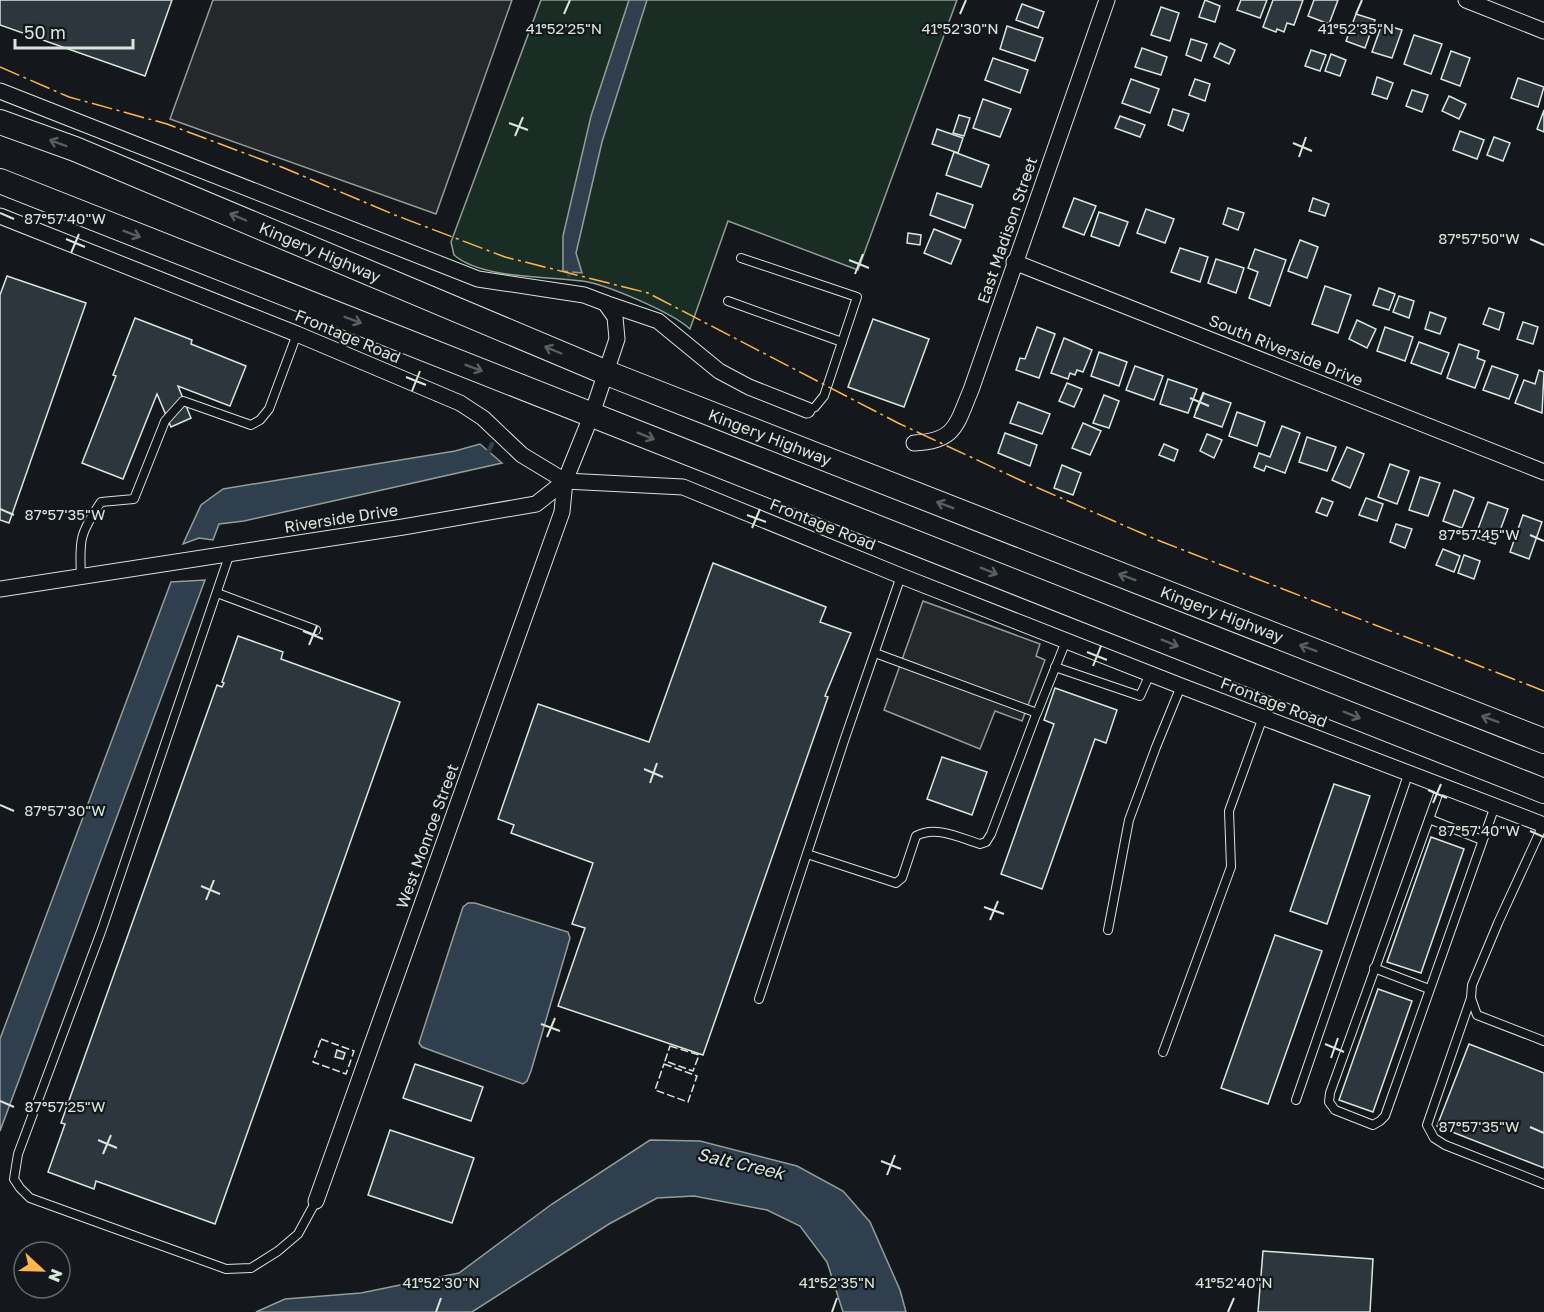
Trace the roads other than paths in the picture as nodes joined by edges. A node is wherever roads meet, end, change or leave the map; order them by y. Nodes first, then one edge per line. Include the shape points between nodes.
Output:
1 (1107, 0) edge
2 (1466, 0) edge
3 (1544, 31) edge
4 (0, 91) edge
5 (0, 122) edge
6 (0, 181) edge
7 (0, 216) edge
8 (741, 258) dead end
9 (1014, 262) junction
10 (728, 301) dead end
11 (605, 303) junction
12 (297, 334) junction
13 (842, 342) junction
14 (607, 373) junction
15 (807, 410) joint
16 (592, 414) junction
17 (914, 443) dead end
18 (1544, 472) edge
19 (565, 480) junction
20 (230, 554) junction
21 (81, 576) junction
22 (902, 576) junction
23 (0, 589) edge
24 (217, 593) junction
25 (316, 630) dead end
26 (1066, 641) junction
27 (875, 653) junction
28 (1055, 667) junction
29 (1150, 674) junction
30 (1181, 686) junction
31 (1037, 712) junction
32 (1263, 717) junction
33 (1544, 741) edge
34 (1408, 772) junction
35 (1442, 785) junction
36 (1544, 791) edge
37 (1495, 806) junction
38 (1429, 819) junction
39 (1543, 825) edge
40 (1482, 840) junction
41 (807, 854) junction
42 (1108, 930) dead end
43 (1374, 968) junction
44 (1429, 989) junction
45 (1471, 998) junction
46 (759, 999) dead end
47 (1544, 1041) edge
48 (1163, 1052) dead end
49 (1296, 1100) dead end
50 (1544, 1184) edge
51 (316, 1201) joint

1 - 9 street, East Madison Street
2 - 3 street
4 - 11 street via 478,279 584,295
14 -> 5 highway, Kingery Highway via 75,149
6 -> 16 highway
7 - 12 street, Frontage Road
8 - 13 lane via 856,297
9 - 17 street, East Madison Street via 971,390 951,433
9 - 18 street, South Riverside Drive
10 - 13 lane
11 - 14 street via 615,317 616,339
11 - 15 street via 658,321 719,371
12 - 19 street, Frontage Road via 460,403 483,418 522,455
12 - 21 lane via 269,409 260,420 251,425 183,401 171,414 134,499 101,502 85,526 79,544
13 - 15 lane via 824,396
14 - 16 street, Riverside Drive
33 -> 14 highway, Kingery Highway
16 - 19 street, Riverside Drive
16 -> 36 highway
19 - 20 street, Riverside Drive via 536,504
19 - 22 street, Frontage Road via 683,487
19 - 51 street, West Monroe Street via 562,513
20 - 21 street, Riverside Drive
20 - 24 lane
21 - 23 street, Riverside Drive
22 - 26 street, Frontage Road
22 - 27 lane
24 - 25 lane
24 - 51 lane via 105,918 18,1154 14,1179 30,1198 226,1269 251,1268 278,1251 298,1234
26 - 28 lane
26 - 29 street, Frontage Road
27 - 31 lane
27 - 41 lane
28 - 29 lane via 1140,696
28 - 31 lane
29 - 30 street, Frontage Road
30 - 32 street, Frontage Road
30 - 42 lane via 1129,820
31 - 41 lane via 986,842 980,844 925,831 916,836 902,878 896,883
32 - 34 street, Frontage Road
32 - 48 lane via 1229,811 1231,867
34 - 35 street, Frontage Road
34 - 49 lane
35 - 37 street, Frontage Road
35 - 38 lane
37 - 39 street, Frontage Road
37 - 40 lane
38 - 40 lane
38 - 43 lane
39 - 45 lane via 1472,985
40 - 44 lane
41 - 46 lane
43 - 44 lane
43 - 44 lane via 1329,1102 1335,1110 1373,1125 1384,1116
45 - 47 lane via 1477,1015
45 - 50 lane via 1426,1125 1434,1138 1445,1145

